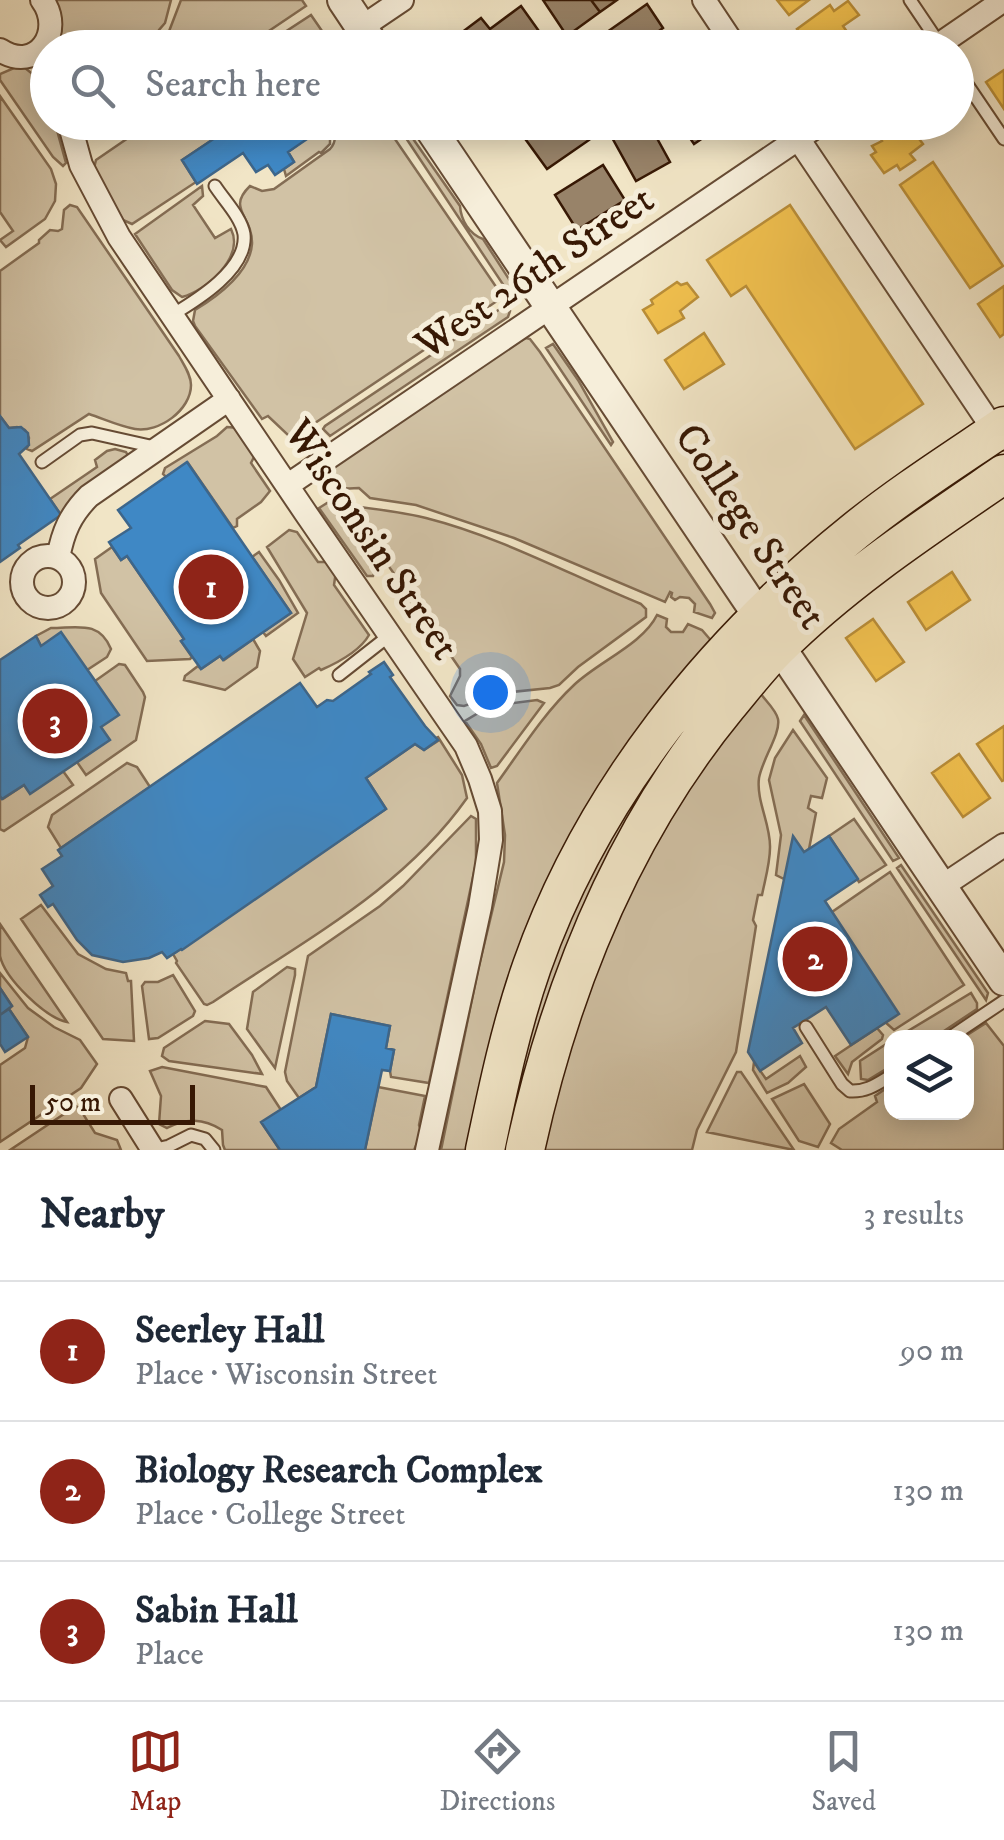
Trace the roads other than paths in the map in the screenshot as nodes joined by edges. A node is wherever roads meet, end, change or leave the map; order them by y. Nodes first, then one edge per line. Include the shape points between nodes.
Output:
1 (42, 0) edge
2 (343, 0) edge
3 (402, 0) edge
4 (704, 0) edge
5 (910, 0) edge
6 (1004, 0) edge
7 (50, 30) edge
8 (363, 30) edge
9 (374, 30) edge
10 (724, 30) edge
11 (929, 30) edge
12 (962, 30) edge
13 (0, 50) edge
14 (30, 57) edge
15 (974, 95) edge
16 (1004, 139) edge
17 (74, 140) edge
18 (438, 140) edge
19 (780, 140) edge
20 (798, 140) edge
21 (215, 186) dead end
22 (552, 307) junction
23 (172, 314) junction
24 (229, 399) junction
25 (1001, 434) edge
26 (159, 448) junction
27 (42, 462) dead end
28 (1004, 474) edge
29 (288, 485) junction
30 (58, 558) dead end
31 (769, 631) junction
32 (390, 636) junction
33 (339, 675) dead end
34 (1004, 844) edge
35 (942, 887) junction
36 (1004, 980) edge
37 (1004, 1001) edge
38 (806, 1027) dead end
39 (961, 1030) edge
40 (884, 1080) edge
41 (121, 1098) dead end
42 (152, 1150) edge
43 (214, 1150) edge
44 (427, 1150) edge
45 (484, 1150) edge
46 (525, 1150) edge

1 - 7 street
2 - 8 street
3 - 9 street
4 - 10 street
5 - 11 lane
6 - 12 street
13 - 14 street
15 - 16 lane
17 - 23 street, Wisconsin Street via 119,237
18 - 22 street, College Street
19 - 22 street, West 26th Street
20 - 25 street
21 - 23 lane via 241,226 241,252 218,282
22 - 29 street, West 26th Street
22 - 31 street, College Street
23 - 24 street, Wisconsin Street
24 - 26 street
24 - 29 street, Wisconsin Street
25 - 31 main road via 856,530 782,593
26 - 27 lane via 92,433
26 - 30 street via 74,511
28 - 31 main road
29 - 32 street, Wisconsin Street
31 - 35 street, College Street
31 - 45 main road via 714,664 597,825 532,966
31 - 46 main road via 758,668 680,768 610,890 558,1020
32 - 33 lane
32 - 44 street, Wisconsin Street via 466,746 490,812 480,907
34 - 35 street
35 - 36 street, College Street
37 - 39 lane
38 - 40 lane via 850,1091
41 - 42 street
42 - 43 lane via 191,1135

